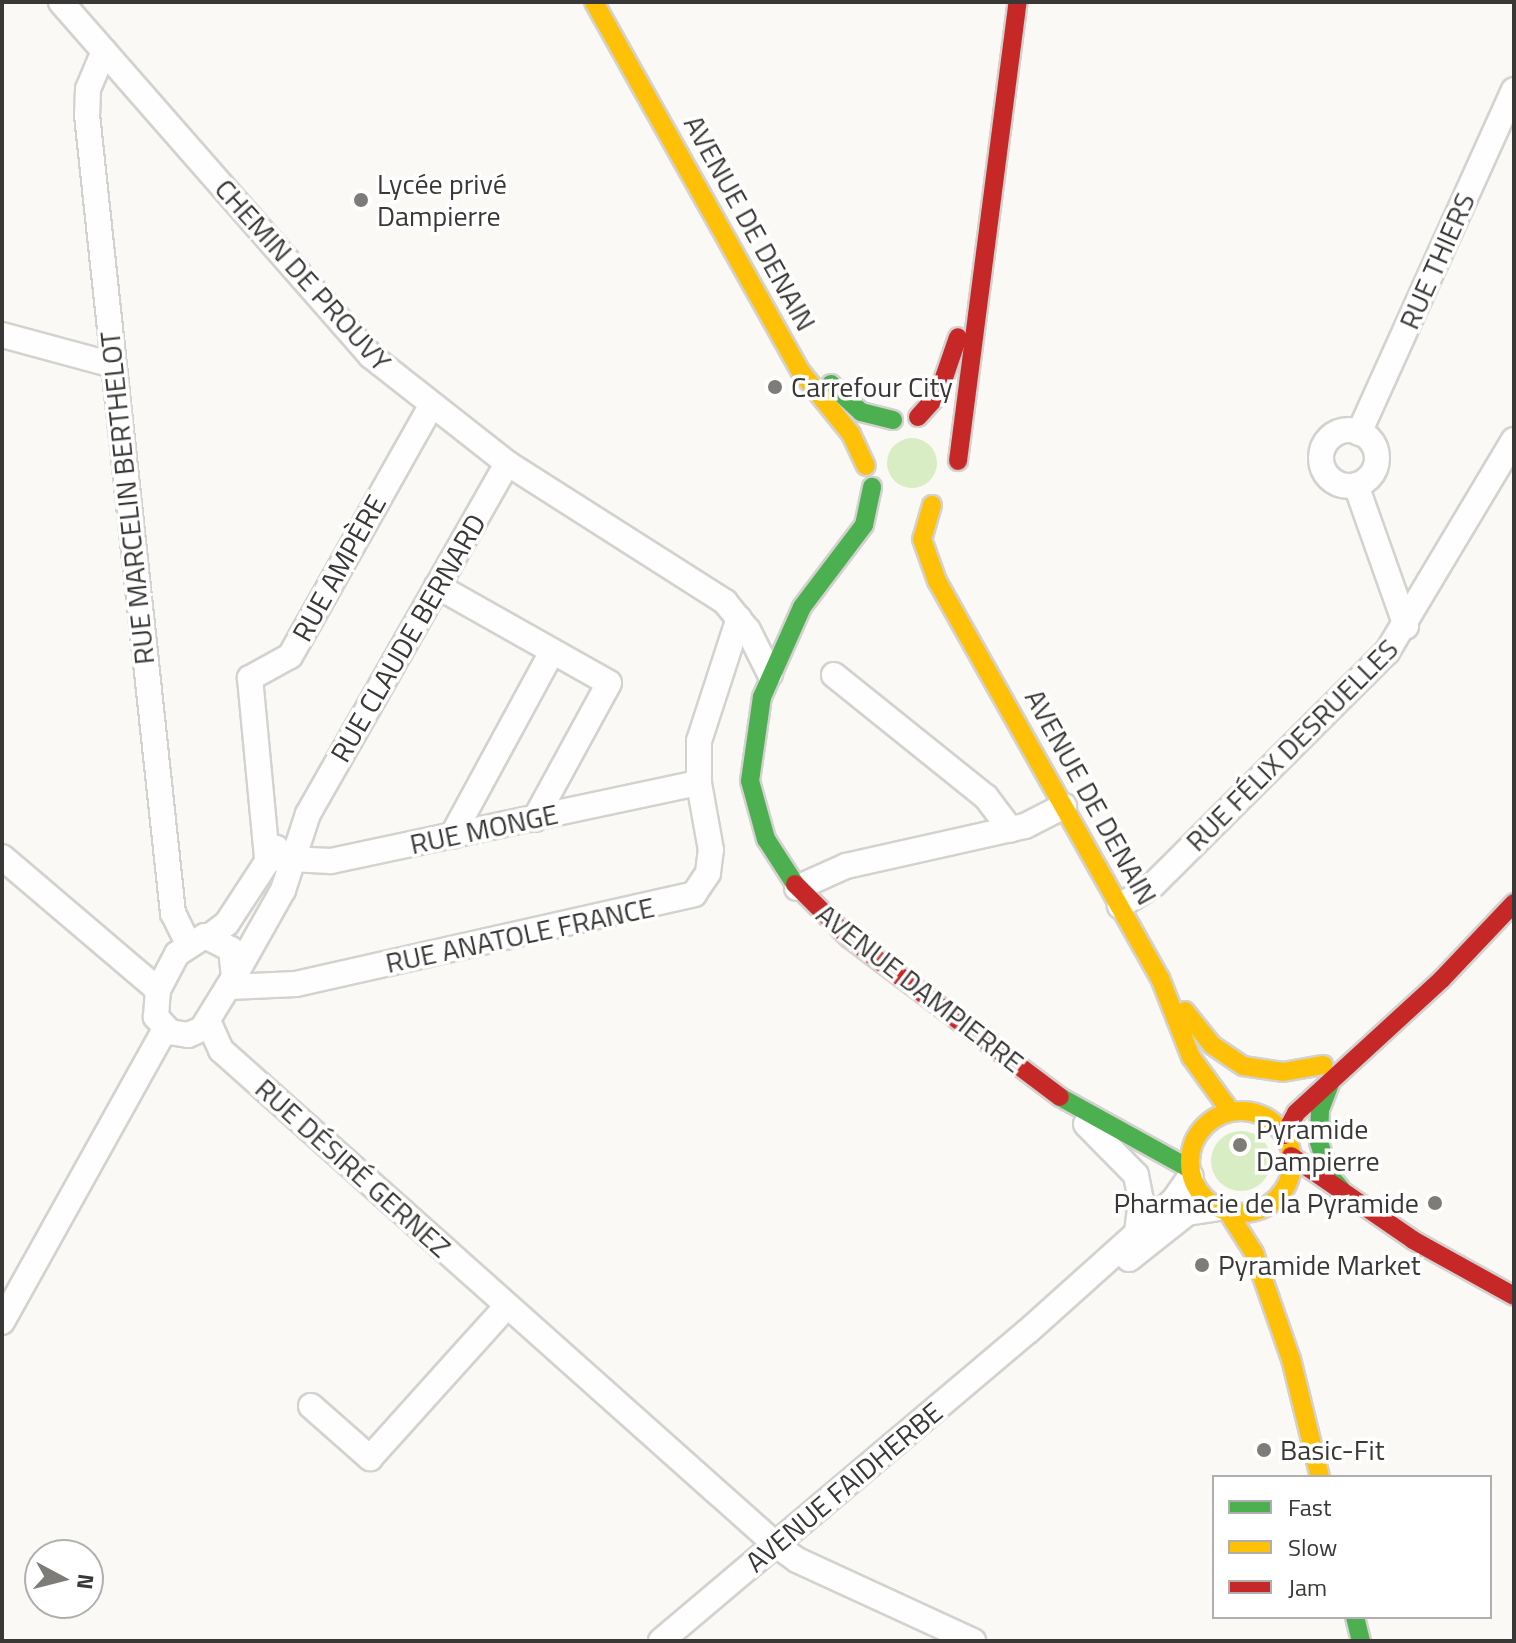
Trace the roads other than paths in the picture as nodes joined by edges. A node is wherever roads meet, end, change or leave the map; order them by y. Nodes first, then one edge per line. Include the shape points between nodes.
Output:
1 (61, 2) edge
2 (594, 2) edge
3 (612, 2) edge
4 (1018, 2) edge
5 (104, 51) junction
6 (1008, 68) junction
7 (1514, 90) edge
8 (2, 335) edge
9 (113, 365) junction
10 (431, 406) junction
11 (918, 417) junction
12 (893, 420) junction
13 (1359, 433) junction
14 (1514, 440) edge
15 (958, 461) junction
16 (507, 463) junction
17 (866, 466) junction
18 (1356, 485) junction
19 (872, 487) junction
20 (889, 503) dead end
21 (932, 505) junction
22 (908, 509) dead end
23 (437, 586) junction
24 (739, 618) junction
25 (1406, 626) junction
26 (552, 652) junction
27 (770, 674) junction
28 (834, 675) dead end
29 (699, 783) junction
30 (1064, 806) junction
31 (308, 814) junction
32 (535, 819) junction
33 (1011, 830) junction
34 (452, 836) junction
35 (2, 857) edge
36 (267, 858) junction
37 (295, 860) junction
38 (797, 888) junction
39 (1514, 903) edge
40 (1120, 906) junction
41 (199, 940) junction
42 (1160, 978) junction
43 (232, 982) junction
44 (158, 990) junction
45 (209, 1023) junction
46 (165, 1029) junction
47 (1327, 1072) junction
48 (1055, 1094) junction
49 (1231, 1112) junction
50 (1259, 1114) junction
51 (1284, 1135) junction
52 (1291, 1156) junction
53 (1191, 1172) junction
54 (1342, 1190) junction
55 (1277, 1197) junction
56 (1223, 1210) junction
57 (1137, 1232) junction
58 (1413, 1240) junction
59 (1514, 1296) edge
60 (507, 1306) junction
61 (2, 1322) edge
62 (1027, 1332) junction
63 (1291, 1359) junction
64 (311, 1406) dead end
65 (1320, 1475) edge
66 (775, 1544) junction
67 (1356, 1619) edge
68 (661, 1641) edge
69 (973, 1641) edge
70 (1361, 1641) edge

1 - 5 street, CHEMIN DE PROUVY
2 - 17 main road, AVENUE DE DENAIN via 801,372 851,434
3 - 12 main road, AVENUE DE DENAIN via 816,366 861,412
4 - 6 main road
5 - 9 street, RUE MARCELIN BERTHELOT via 88,89 87,115
5 - 10 street, CHEMIN DE PROUVY via 345,328
6 - 11 main road via 992,118 957,344 938,395
6 - 15 main road
7 - 13 street, RUE THIERS
8 - 9 street
9 - 41 street, RUE MARCELIN BERTHELOT via 173,913
10 - 16 street, CHEMIN DE PROUVY
10 - 36 street, RUE AMPÈRE via 290,656 250,678
11 - 12 main road
11 - 15 main road via 941,427
12 - 17 main road via 873,437
13 - 18 street via 1372,444 1376,460 1370,476
13 - 18 street via 1335,434 1321,454 1328,477 1344,486
14 - 25 street, RUE FÉLIX DESRUELLES
15 - 21 main road via 951,487
16 - 23 street, RUE CLAUDE BERNARD
16 - 24 street, CHEMIN DE PROUVY via 718,597
17 - 19 main road, AVENUE DE DENAIN
18 - 25 street
19 - 20 main road
19 - 27 main road, AVENUE DAMPIERRE via 864,525 802,607
21 - 22 main road
21 - 30 main road, AVENUE DE DENAIN via 923,533 928,562
23 - 26 street
23 - 31 street, RUE CLAUDE BERNARD
24 - 27 street, CHEMIN DE PROUVY
24 - 29 street via 702,727
25 - 40 street, RUE FÉLIX DESRUELLES via 1378,662 1162,876
26 - 32 street via 609,683
26 - 34 street
27 - 38 main road, AVENUE DAMPIERRE via 754,732 751,789 766,839
28 - 33 street via 986,797
29 - 32 street, RUE MONGE
29 - 43 street, RUE ANATOLE FRANCE via 710,862 700,888 686,898 296,984
30 - 33 street
30 - 40 main road, AVENUE DE DENAIN
31 - 36 street, RUE CLAUDE BERNARD
31 - 37 street, RUE CLAUDE BERNARD
32 - 34 street, RUE MONGE
33 - 38 street via 846,866
34 - 37 street, RUE MONGE via 331,861
35 - 44 street
36 - 37 street, RUE MONGE
36 - 41 street, RUE CLAUDE BERNARD via 232,916
37 - 43 street, RUE CLAUDE BERNARD
38 - 48 main road, AVENUE DAMPIERRE via 849,938
39 - 47 main road via 1442,979
40 - 42 main road, AVENUE DE DENAIN
41 - 43 street, RUE MARCELIN BERTHELOT via 234,954
41 - 44 street, RUE CLAUDE BERNARD
42 - 47 main road via 1206,1039 1236,1062 1275,1072
42 - 49 main road, AVENUE DE DENAIN via 1191,1057
43 - 45 street, RUE CLAUDE BERNARD
44 - 46 street via 155,1011
45 - 46 street via 188,1035
45 - 60 street, RUE DÉSIRÉ GERNEZ via 221,1050
46 - 61 street
47 - 50 main road
47 - 51 main road
47 - 54 main road via 1319,1142 1329,1175
48 - 53 main road, AVENUE DAMPIERRE
48 - 57 street, AVENUE DAMPIERRE via 1136,1175 1141,1200
49 - 50 main road
49 - 53 main road via 1214,1118 1198,1134
50 - 51 main road
51 - 52 main road
52 - 54 main road
52 - 55 main road
53 - 56 main road via 1200,1193
53 - 57 street, AVENUE FAIDHERBE via 1179,1195
54 - 58 main road
55 - 56 main road via 1249,1213
55 - 58 main road via 1308,1193 1374,1227
55 - 63 main road via 1272,1238
56 - 62 street, AVENUE FAIDHERBE via 1187,1213 1064,1312
56 - 63 main road via 1252,1247
57 - 62 street, AVENUE FAIDHERBE
58 - 59 main road
60 - 64 street via 370,1458
60 - 66 street, RUE DÉSIRÉ GERNEZ
62 - 66 street, AVENUE FAIDHERBE
63 - 65 main road
66 - 68 street, AVENUE FAIDHERBE
66 - 69 street, RUE DÉSIRÉ GERNEZ via 797,1560
67 - 70 main road

